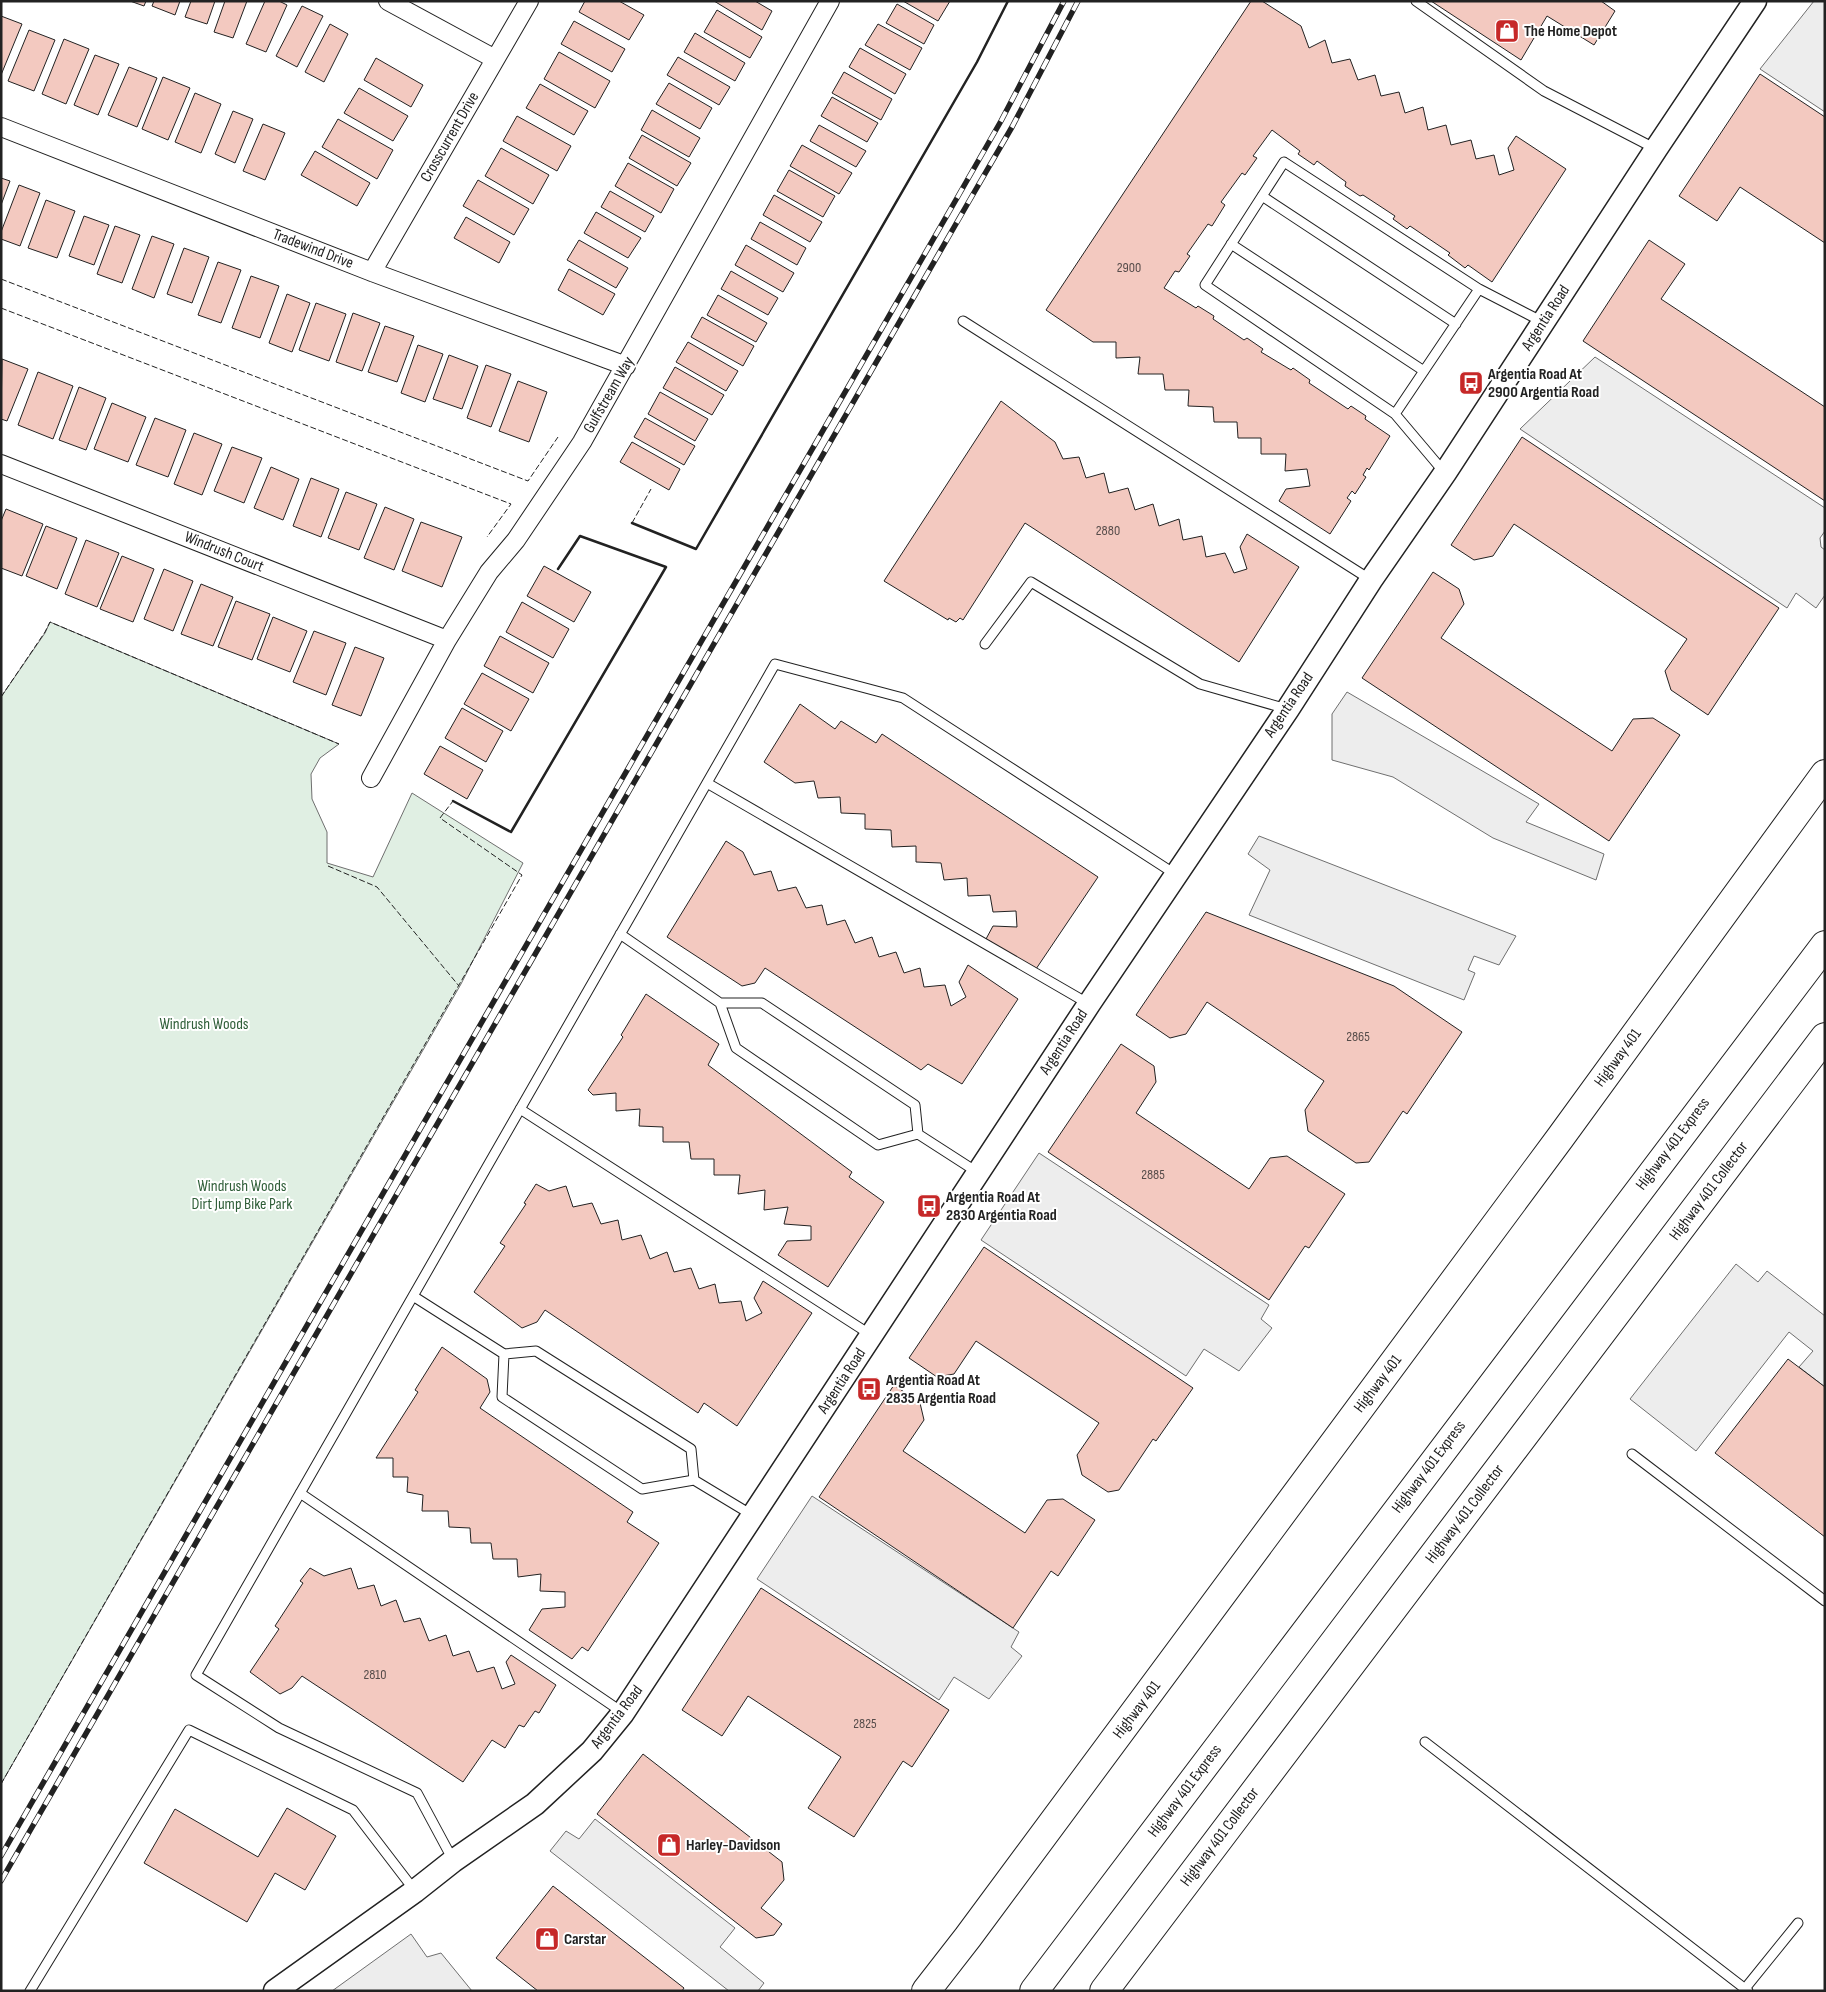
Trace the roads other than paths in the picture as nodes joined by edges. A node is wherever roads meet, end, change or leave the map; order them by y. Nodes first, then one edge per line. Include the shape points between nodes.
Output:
1 (388, 1) edge
2 (529, 1) edge
3 (830, 1) edge
4 (1416, 1) edge
5 (1755, 1) edge
6 (496, 59) junction
7 (1, 127) edge
8 (1656, 149) junction
9 (1262, 196) junction
10 (1231, 244) junction
11 (372, 272) junction
12 (1479, 289) junction
13 (963, 321) dead end
14 (1544, 322) junction
15 (1456, 324) junction
16 (626, 366) junction
17 (1424, 371) junction
18 (1395, 414) junction
19 (1, 464) edge
20 (1445, 473) junction
21 (1371, 580) junction
22 (447, 640) junction
23 (985, 644) dead end
24 (1288, 709) junction
25 (1825, 774) edge
26 (371, 778) dead end
27 (707, 783) junction
28 (1176, 874) junction
29 (620, 934) junction
30 (1825, 944) edge
31 (720, 1003) junction
32 (1089, 1004) junction
33 (1825, 1037) edge
34 (520, 1109) junction
35 (918, 1134) junction
36 (978, 1173) junction
37 (413, 1296) junction
38 (872, 1335) junction
39 (504, 1354) junction
40 (1632, 1454) dead end
41 (694, 1480) junction
42 (300, 1493) junction
43 (753, 1516) junction
44 (1825, 1601) edge
45 (623, 1712) junction
46 (1425, 1742) dead end
47 (453, 1860) junction
48 (415, 1891) junction
49 (1798, 1923) dead end
50 (1745, 1990) edge
51 (30, 1991) edge
52 (275, 1991) edge
53 (926, 1991) edge
54 (1034, 1991) edge
55 (1104, 1991) edge

1 - 6 street
2 - 6 street, Crosscurrent Drive
3 - 16 street, Gulfstream Way
4 - 8 lane via 1544,91
5 - 8 street, Argentia Road
6 - 11 street, Crosscurrent Drive
7 - 11 street, Tradewind Drive
8 - 14 street, Argentia Road
9 - 10 lane
9 - 12 lane via 1284,162
9 - 15 lane
10 - 17 lane
10 - 18 lane via 1205,285
11 - 16 street, Tradewind Drive
12 - 14 lane
12 - 15 lane
13 - 21 lane
14 - 20 street, Argentia Road
15 - 17 lane
16 - 22 street, Gulfstream Way via 582,442 516,540 489,572
17 - 18 lane
18 - 20 lane
19 - 22 street, Windrush Court
20 - 21 street, Argentia Road
21 - 24 street, Argentia Road
22 - 26 street, Gulfstream Way
23 - 24 lane via 1031,582 1200,684
24 - 28 street, Argentia Road
25 - 53 highway, Highway 401 via 1548,1154
27 - 28 lane via 775,664 903,698
27 - 29 lane
27 - 32 lane
28 - 32 street, Argentia Road
29 - 31 lane
29 - 34 lane
30 - 54 highway, Highway 401 Express
31 - 35 lane via 762,1003 915,1105
31 - 35 lane via 736,1048 878,1145
32 - 36 street, Argentia Road
33 - 55 highway, Highway 401 Collector
34 - 37 lane
34 - 38 lane
35 - 36 lane
36 - 38 street, Argentia Road
37 - 39 lane
37 - 42 lane
38 - 43 street, Argentia Road
39 - 41 lane via 536,1351 691,1448
39 - 41 lane via 502,1397 642,1489
40 - 44 lane
41 - 43 lane
42 - 45 lane
42 - 47 lane via 196,1675 279,1728 416,1793
43 - 45 street, Argentia Road
45 - 47 street, Argentia Road via 592,1751 535,1804
46 - 50 lane
47 - 48 street, Argentia Road
48 - 51 lane via 353,1810 189,1730
48 - 52 street, Argentia Road
49 - 50 lane

